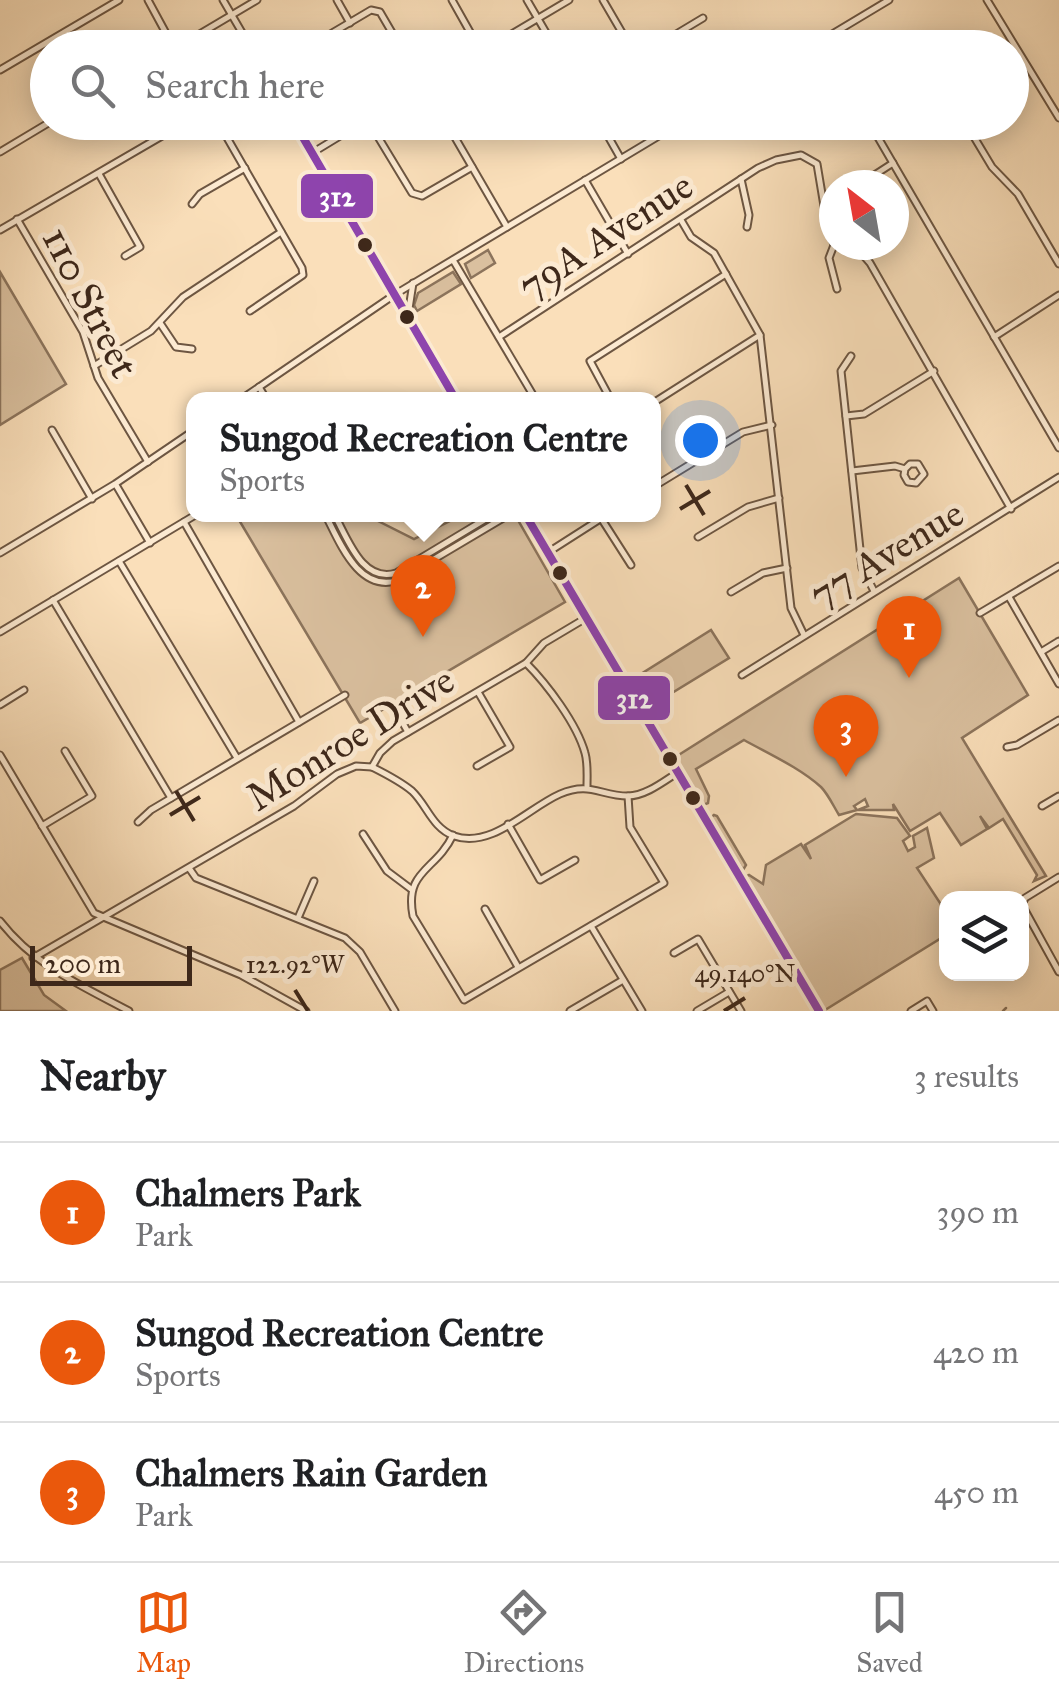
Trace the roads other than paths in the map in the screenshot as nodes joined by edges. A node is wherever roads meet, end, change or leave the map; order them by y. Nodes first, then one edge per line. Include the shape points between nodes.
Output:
1 (120, 0) edge
2 (148, 0) edge
3 (223, 0) edge
4 (256, 0) edge
5 (336, 0) edge
6 (452, 0) edge
7 (527, 0) edge
8 (569, 0) edge
9 (603, 0) edge
10 (889, 0) edge
11 (987, 0) edge
12 (232, 15) junction
13 (538, 18) junction
14 (703, 18) dead end
15 (350, 23) junction
16 (69, 30) edge
17 (165, 30) edge
18 (206, 30) edge
19 (241, 30) edge
20 (338, 30) edge
21 (390, 30) edge
22 (469, 30) edge
23 (518, 30) edge
24 (545, 30) edge
25 (620, 30) edge
26 (683, 30) edge
27 (844, 30) edge
28 (1005, 30) edge
29 (30, 52) edge
30 (1029, 69) edge
31 (0, 70) edge
32 (1059, 118) edge
33 (30, 134) edge
34 (155, 140) edge
35 (228, 140) edge
36 (304, 140) edge
37 (335, 140) edge
38 (378, 140) edge
39 (456, 140) edge
40 (610, 140) edge
41 (651, 140) edge
42 (880, 140) edge
43 (976, 140) edge
44 (0, 152) edge
45 (312, 153) junction
46 (621, 159) junction
47 (893, 163) junction
48 (472, 167) junction
49 (244, 168) junction
50 (819, 170) edge
51 (882, 170) edge
52 (98, 173) junction
53 (741, 178) junction
54 (585, 180) junction
55 (192, 204) dead end
56 (17, 219) junction
57 (680, 219) junction
58 (507, 226) junction
59 (748, 227) dead end
60 (0, 230) edge
61 (281, 232) junction
62 (628, 254) junction
63 (125, 256) dead end
64 (453, 260) junction
65 (830, 260) edge
66 (868, 260) edge
67 (1059, 264) edge
68 (726, 274) junction
69 (413, 283) junction
70 (837, 289) dead end
71 (394, 294) junction
72 (1059, 295) edge
73 (250, 311) dead end
74 (408, 318) junction
75 (160, 323) junction
76 (760, 334) junction
77 (994, 336) junction
78 (499, 337) junction
79 (192, 349) dead end
80 (851, 356) dead end
81 (94, 366) junction
82 (934, 371) junction
83 (259, 386) junction
84 (251, 392) edge
85 (262, 392) edge
86 (451, 392) edge
87 (531, 392) edge
88 (607, 392) edge
89 (661, 398) edge
90 (846, 416) junction
91 (772, 425) junction
92 (52, 430) dead end
93 (186, 436) edge
94 (1059, 448) edge
95 (148, 462) junction
96 (905, 469) dead end
97 (852, 471) junction
98 (1059, 477) edge
99 (661, 482) edge
100 (116, 484) junction
101 (92, 498) junction
102 (780, 498) junction
103 (1011, 509) junction
104 (184, 522) joint
105 (330, 522) edge
106 (339, 522) edge
107 (481, 522) edge
108 (496, 522) edge
109 (529, 522) edge
110 (595, 522) edge
111 (607, 522) edge
112 (698, 537) dead end
113 (150, 543) junction
114 (0, 553) edge
115 (547, 553) junction
116 (119, 561) junction
117 (631, 565) dead end
118 (1059, 566) edge
119 (787, 568) junction
120 (874, 590) junction
121 (731, 592) dead end
122 (1009, 598) junction
123 (53, 600) junction
124 (980, 612) dead end
125 (586, 618) junction
126 (0, 632) edge
127 (804, 635) junction
128 (1059, 641) edge
129 (1041, 652) junction
130 (526, 664) junction
131 (742, 675) dead end
132 (1059, 684) edge
133 (24, 690) dead end
134 (478, 691) junction
135 (345, 695) dead end
136 (0, 704) edge
137 (393, 706) dead end
138 (1059, 720) edge
139 (299, 722) junction
140 (408, 732) junction
141 (1007, 747) dead end
142 (65, 751) dead end
143 (0, 755) edge
144 (237, 758) junction
145 (476, 766) dead end
146 (372, 767) junction
147 (677, 773) junction
148 (588, 787) junction
149 (628, 796) junction
150 (1059, 796) edge
151 (170, 798) junction
152 (1042, 806) dead end
153 (138, 822) dead end
154 (508, 824) junction
155 (42, 826) junction
156 (363, 834) dead end
157 (452, 835) junction
158 (575, 860) dead end
159 (189, 868) junction
160 (1059, 877) edge
161 (314, 881) dead end
162 (411, 888) junction
163 (484, 909) dead end
164 (106, 917) junction
165 (298, 918) junction
166 (1, 922) edge
167 (590, 926) junction
168 (674, 953) dead end
169 (33, 958) junction
170 (518, 968) junction
171 (1059, 972) edge
172 (623, 980) junction
173 (730, 992) junction
174 (128, 1011) edge
175 (306, 1011) edge
176 (395, 1011) edge
177 (570, 1011) edge
178 (642, 1011) edge
179 (697, 1011) edge
180 (742, 1011) edge
181 (819, 1011) edge
182 (910, 1011) edge
183 (932, 1011) edge

1 - 16 street
2 - 17 street
3 - 12 street
4 - 12 street
5 - 15 street
6 - 22 street
7 - 13 street
8 - 13 street
9 - 25 street
10 - 27 street
11 - 28 street
12 - 18 street
12 - 19 street
13 - 23 street
13 - 24 street
14 - 26 street
15 - 20 street
15 - 21 street via 371,10 380,12
29 - 31 street
30 - 32 street
33 - 44 street
34 - 52 street
35 - 49 street
36 - 45 street
37 - 45 street
38 - 48 street via 412,193 422,196
39 - 48 street
40 - 46 street
41 - 46 street
42 - 47 street
43 - 67 street
45 - 71 street
46 - 54 street
47 - 51 street
47 - 77 street
48 - 58 street
49 - 55 street
49 - 61 street
50 - 53 street, 79A Avenue via 812,158 801,156
52 - 56 street
52 - 63 street via 140,247
53 - 57 street, 79A Avenue
53 - 59 street, 79A Avenue
54 - 58 street
54 - 62 street
56 - 60 street
56 - 81 street, 110 Street via 83,332
57 - 62 street, 79A Avenue
57 - 68 street
58 - 64 street
61 - 73 street via 304,275
61 - 75 street via 183,296
62 - 78 street, 79A Avenue
64 - 69 street
64 - 78 street
65 - 70 street
66 - 82 street
68 - 76 street
68 - 88 street via 590,360
69 - 71 street
69 - 74 street
71 - 74 street
71 - 83 street
72 - 77 street
74 - 86 street
75 - 79 street via 176,347
75 - 81 street
76 - 89 street
76 - 91 street
77 - 94 street
78 - 87 street
80 - 90 street via 841,372
81 - 95 street, 110 Street
82 - 90 street via 864,414
82 - 103 street
83 - 84 street
83 - 85 street
90 - 97 street
91 - 99 street via 743,432
91 - 102 street
92 - 101 street
93 - 95 street
95 - 100 street
96 - 97 street
97 - 120 street via 862,568
98 - 103 street, 77 Avenue
100 - 101 street
100 - 113 street
101 - 114 street
102 - 112 street via 748,506
102 - 119 street
103 - 120 street, 77 Avenue
104 - 113 street
104 - 139 street
105 - 108 street via 358,570 382,583
106 - 107 street via 364,565 385,576
109 - 115 street
110 - 115 street
111 - 117 street
113 - 116 street
115 - 125 street
116 - 123 street
116 - 144 street
118 - 122 street
119 - 121 street
119 - 127 street
120 - 127 street, 77 Avenue
122 - 124 street
122 - 129 street
123 - 126 street
123 - 151 street
125 - 130 street, Monroe Drive via 544,643
125 - 147 street
127 - 131 street, 77 Avenue
128 - 129 street
129 - 132 street
130 - 134 street, Monroe Drive
130 - 148 street via 547,684 580,742
133 - 136 street
134 - 140 street, Monroe Drive
134 - 145 street via 510,747
135 - 139 street
137 - 140 street
138 - 141 street
139 - 144 street
140 - 146 street, Monroe Drive via 384,748
142 - 155 street via 92,796
143 - 155 street
144 - 151 street
146 - 157 street via 415,794
146 - 159 street, Monroe Drive via 337,774
147 - 149 street
147 - 181 street
148 - 149 street
148 - 154 street via 556,796
149 - 167 street via 630,828 664,882
150 - 152 street
151 - 153 street
154 - 157 street via 480,837
154 - 158 street via 540,880
155 - 164 street via 94,913
156 - 162 street via 387,870
157 - 162 street
159 - 164 street, Monroe Drive
159 - 165 street via 196,878
160 - 171 street via 1025,898 1024,912
161 - 165 street
162 - 170 street via 413,916 464,1000
163 - 170 street
164 - 169 street, Monroe Drive
164 - 175 street
165 - 176 street via 345,938 360,952
166 - 169 street
167 - 170 street
167 - 172 street
168 - 173 street via 698,939
169 - 174 street
172 - 177 street
172 - 178 street
173 - 179 street
173 - 180 street
182 - 183 street via 927,1001

